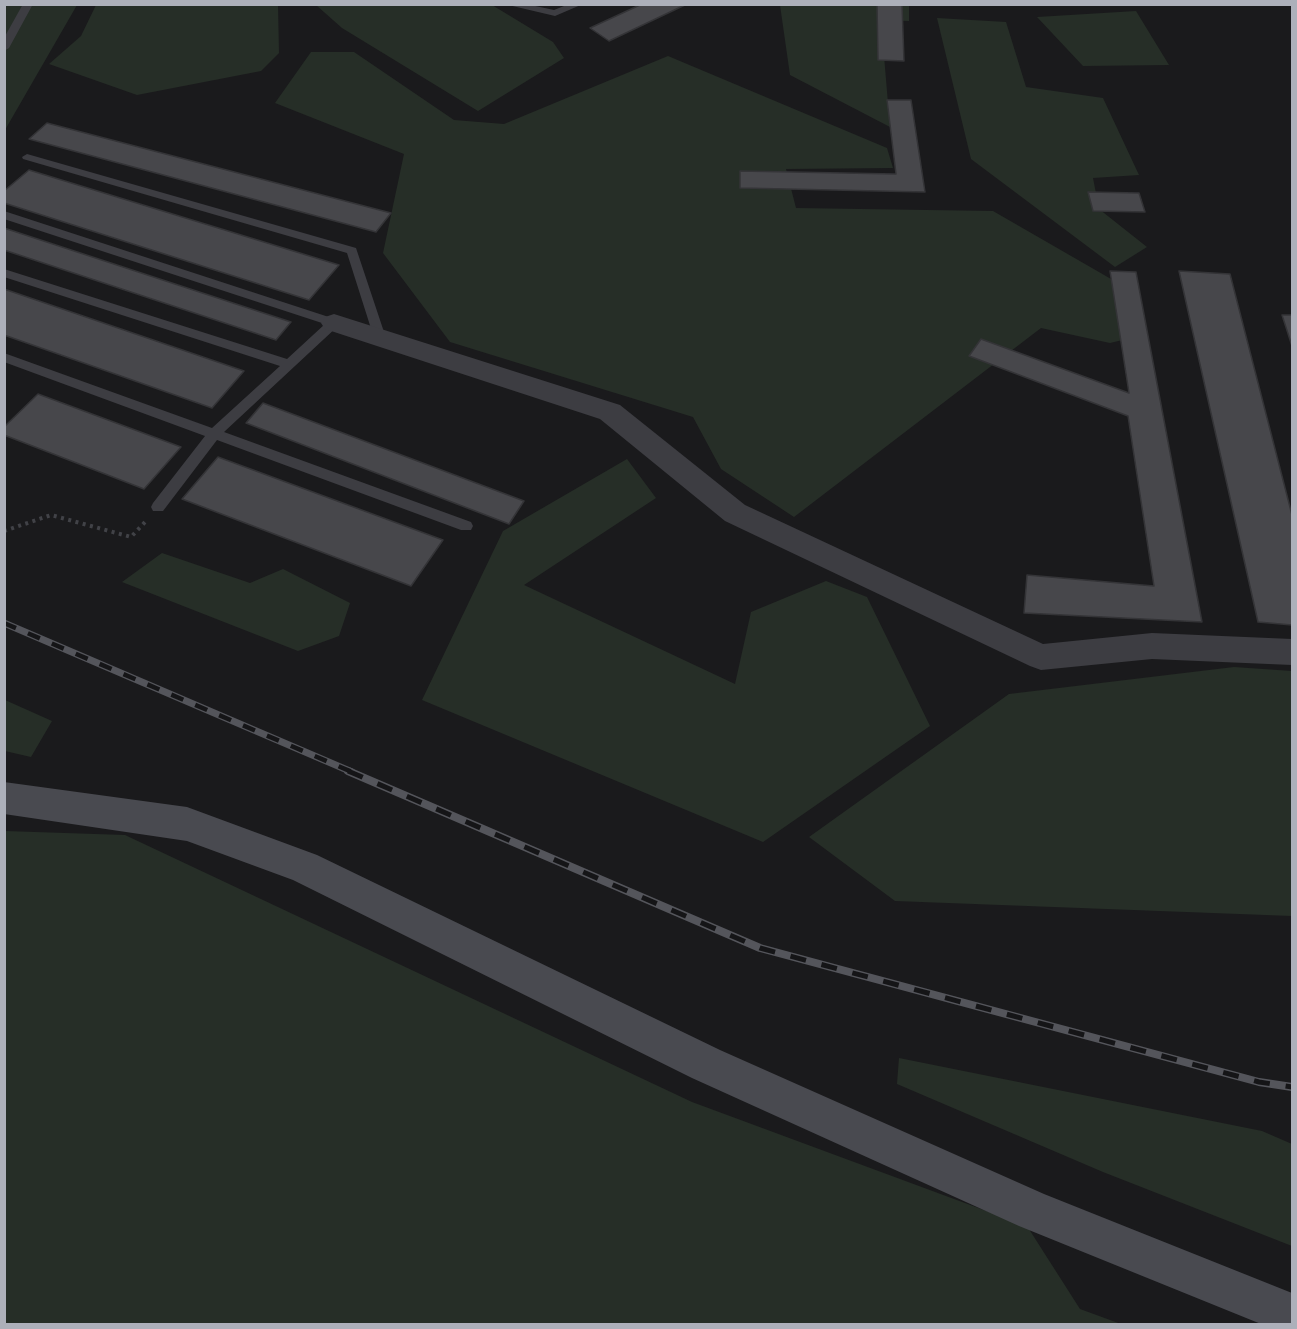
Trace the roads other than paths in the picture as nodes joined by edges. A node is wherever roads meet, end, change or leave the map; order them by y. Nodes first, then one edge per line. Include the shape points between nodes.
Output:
1 (28, 4) edge
2 (508, 4) edge
3 (579, 4) edge
4 (4, 48) edge
5 (27, 157) dead end
6 (4, 215) edge
7 (4, 273) edge
8 (334, 323) junction
9 (380, 338) junction
10 (4, 357) edge
11 (289, 364) junction
12 (214, 433) junction
13 (158, 507) road end
14 (466, 526) dead end
15 (1293, 652) edge
16 (10, 804) edge
17 (1293, 1315) edge

1 - 4 lane
2 - 3 lane via 555,13
5 - 9 lane via 352,250
6 - 8 lane
7 - 11 lane
8 - 9 street
8 - 11 lane
9 - 15 street via 610,412 735,513 1041,657 1152,646
10 - 12 lane
11 - 12 lane
12 - 13 lane
12 - 14 lane
16 - 17 main road via 187,824 304,867 706,1064 1034,1211

